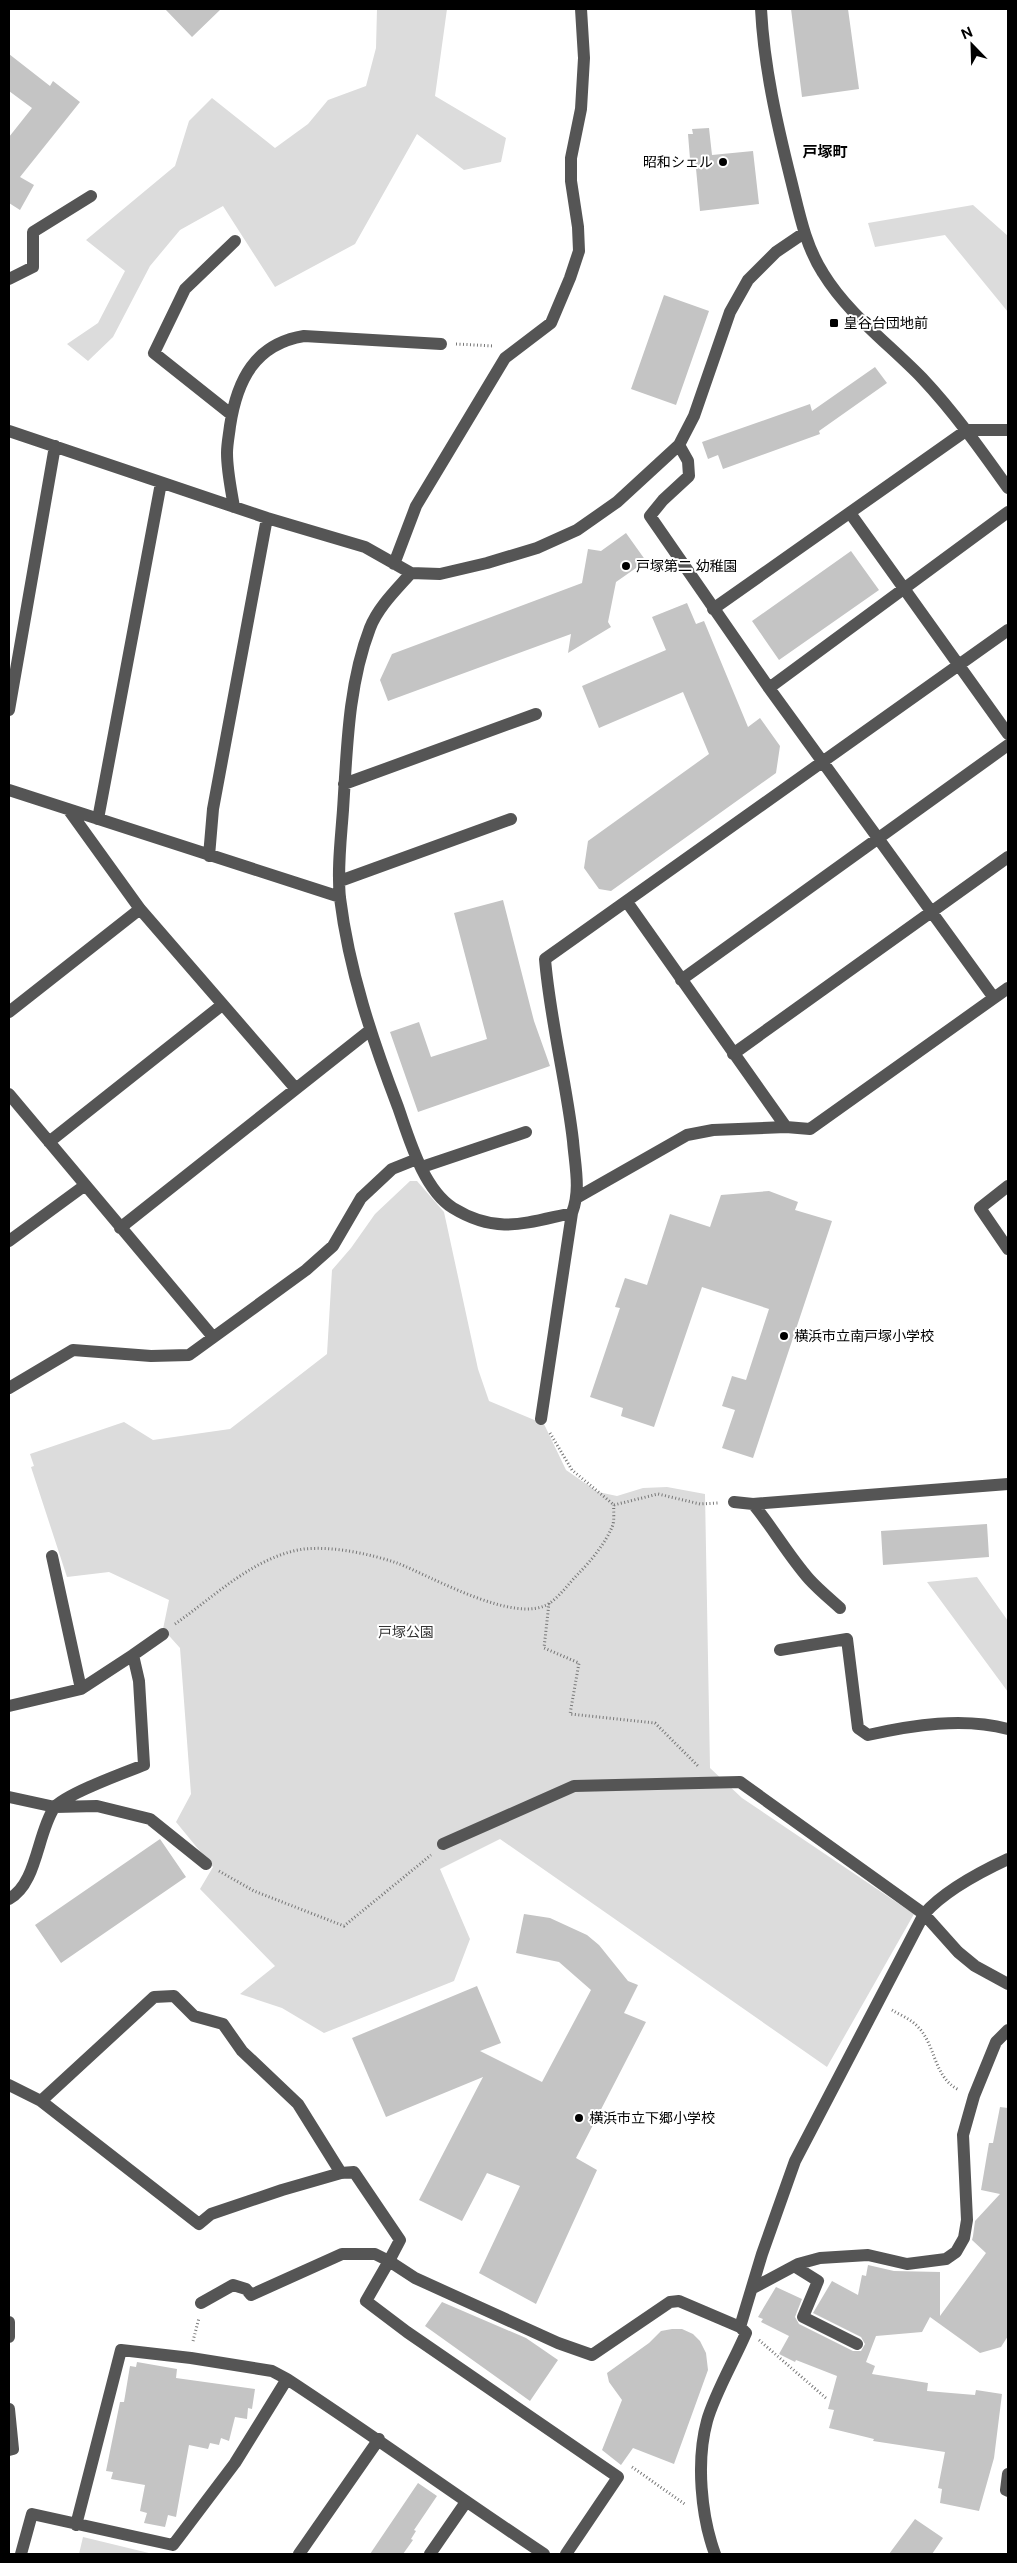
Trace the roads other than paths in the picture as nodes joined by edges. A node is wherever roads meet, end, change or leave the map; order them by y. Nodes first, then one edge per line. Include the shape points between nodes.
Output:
1 (581, 9) edge
2 (761, 9) edge
3 (91, 196) dead end
4 (804, 233) junction
5 (235, 241) dead end
6 (9, 280) edge
7 (441, 344) road end
8 (232, 415) junction
9 (967, 430) junction
10 (1008, 430) edge
11 (9, 431) edge
12 (680, 445) junction
13 (55, 446) junction
14 (161, 483) junction
15 (1008, 488) edge
16 (234, 507) junction
17 (1008, 512) edge
18 (850, 513) junction
19 (267, 518) junction
20 (394, 564) junction
21 (411, 573) junction
22 (904, 589) junction
23 (713, 609) junction
24 (1008, 630) edge
25 (959, 665) junction
26 (769, 688) junction
27 (9, 710) edge
28 (536, 714) dead end
29 (1008, 734) edge
30 (1008, 746) edge
31 (822, 763) junction
32 (344, 784) junction
33 (9, 790) edge
34 (68, 809) junction
35 (98, 819) junction
36 (511, 819) dead end
37 (877, 839) junction
38 (208, 856) junction
39 (1008, 856) edge
40 (340, 881) junction
41 (340, 897) junction
42 (627, 902) junction
43 (140, 908) junction
44 (930, 912) junction
45 (681, 980) junction
46 (1008, 988) edge
47 (994, 998) junction
48 (222, 1006) junction
49 (9, 1012) edge
50 (369, 1032) junction
51 (733, 1054) junction
52 (296, 1089) junction
53 (9, 1094) edge
54 (786, 1127) junction
55 (526, 1132) dead end
56 (48, 1142) junction
57 (419, 1163) junction
58 (84, 1186) junction
59 (1008, 1186) edge
60 (578, 1197) junction
61 (572, 1213) junction
62 (120, 1228) junction
63 (9, 1241) edge
64 (1008, 1249) edge
65 (213, 1337) junction
66 (9, 1388) edge
67 (541, 1420) road end
68 (1008, 1484) edge
69 (734, 1502) road end
70 (753, 1504) junction
71 (52, 1556) dead end
72 (840, 1608) dead end
73 (163, 1634) road end
74 (780, 1650) dead end
75 (133, 1655) junction
76 (81, 1689) junction
77 (9, 1706) edge
78 (1008, 1729) edge
79 (9, 1797) edge
80 (55, 1807) junction
81 (443, 1844) road end
82 (1008, 1859) edge
83 (206, 1864) road end
84 (9, 1899) edge
85 (924, 1914) junction
86 (1008, 1984) edge
87 (1008, 2030) edge
88 (9, 2085) edge
89 (41, 2101) junction
90 (341, 2173) junction
91 (389, 2261) junction
92 (794, 2266) junction
93 (753, 2288) junction
94 (201, 2303) dead end
95 (9, 2322) edge
96 (743, 2330) junction
97 (9, 2337) edge
98 (857, 2344) dead end
99 (288, 2379) junction
100 (9, 2409) edge
101 (379, 2439) junction
102 (9, 2450) edge
103 (1008, 2474) edge
104 (1008, 2491) edge
105 (466, 2502) junction
106 (76, 2525) junction
107 (21, 2554) edge
108 (299, 2554) edge
109 (430, 2554) edge
110 (544, 2554) edge
111 (566, 2554) edge
112 (716, 2554) edge

1 - 20 street via 584,58 581,109 571,158 578,251 570,278 551,323 505,358 416,506
2 - 4 street via 762,44 776,123
3 - 6 street via 33,232 33,267
4 - 9 street via 822,272 838,294 922,378
4 - 12 street via 776,252 748,280 730,312 694,416
5 - 8 street via 185,289 154,353
7 - 8 street via 304,336 288,338 267,350 249,367 234,400
8 - 16 street via 227,452
9 - 10 street
9 - 15 street
9 - 18 street
11 - 13 street
12 - 21 street via 617,502 577,530 537,548 486,564 440,574
12 - 23 street via 688,461 689,476 650,516
13 - 14 street
13 - 27 street
14 - 16 street
14 - 35 street
16 - 19 street
17 - 22 street
18 - 22 street
18 - 23 street
19 - 20 street via 365,547
19 - 38 street via 213,809
20 - 21 street
21 - 32 street via 371,625 359,663
22 - 25 street
22 - 26 street
23 - 26 street
24 - 25 street
25 - 29 street
25 - 31 street
26 - 31 street
28 - 32 street
30 - 37 street
31 - 37 street
31 - 42 street
32 - 40 street
33 - 34 street
34 - 35 street
34 - 43 street
35 - 38 street
36 - 40 street
37 - 44 street
37 - 45 street
38 - 41 street
39 - 44 street
40 - 41 street
41 - 50 street
42 - 45 street
42 - 60 street via 546,958 568,1100
43 - 48 street
43 - 49 street
44 - 47 street
44 - 51 street
45 - 51 street
46 - 47 street
47 - 54 street via 810,1130
48 - 52 street
48 - 56 street
50 - 52 street
50 - 57 street
51 - 54 street
52 - 62 street
53 - 56 street
54 - 60 street via 713,1130 687,1135
55 - 57 street
56 - 58 street
57 - 61 street via 433,1187 450,1206 471,1218 506,1226
57 - 65 street via 392,1170 361,1198 333,1246 306,1270
58 - 62 street
58 - 63 street
59 - 64 street via 980,1208
60 - 61 street
61 - 67 street
62 - 65 street
65 - 66 street via 189,1355 151,1356 73,1350
68 - 70 street
69 - 70 street
70 - 72 street via 810,1580
71 - 76 street
73 - 75 street
74 - 78 street via 846,1633 858,1728 868,1734 912,1725 964,1724
75 - 76 street
75 - 80 street via 139,1681 144,1765 91,1786
76 - 77 street
79 - 80 street
80 - 83 street via 97,1806 150,1819
80 - 84 street via 23,1890
81 - 85 street via 574,1786 740,1782
82 - 85 street via 933,1904
85 - 86 street via 958,1952 975,1966
85 - 93 street via 795,2161
87 - 92 street via 996,2042 974,2096 963,2135 966,2220 964,2238 956,2252 946,2260 907,2264 868,2255 820,2258
88 - 89 street
89 - 90 street via 199,2224 211,2214
89 - 90 street via 154,1997 174,1996 194,2016 223,2024 242,2051 298,2104
90 - 91 street via 354,2172 398,2234 400,2240
91 - 94 street via 375,2254 342,2254 251,2295 246,2289 233,2285
91 - 96 street via 415,2278 558,2343 592,2355 670,2302 680,2301
91 - 111 street via 366,2300 407,2332 618,2477
92 - 93 street
92 - 98 street via 818,2281 803,2316
93 - 96 street
95 - 97 street
96 - 112 street via 707,2421 702,2456 703,2495
99 - 101 street
99 - 106 street via 235,2463 173,2545
99 - 106 street via 272,2371 121,2350
100 - 102 street via 13,2449
101 - 105 street
101 - 108 street
103 - 104 street
105 - 109 street
105 - 110 street
106 - 107 street via 32,2514

